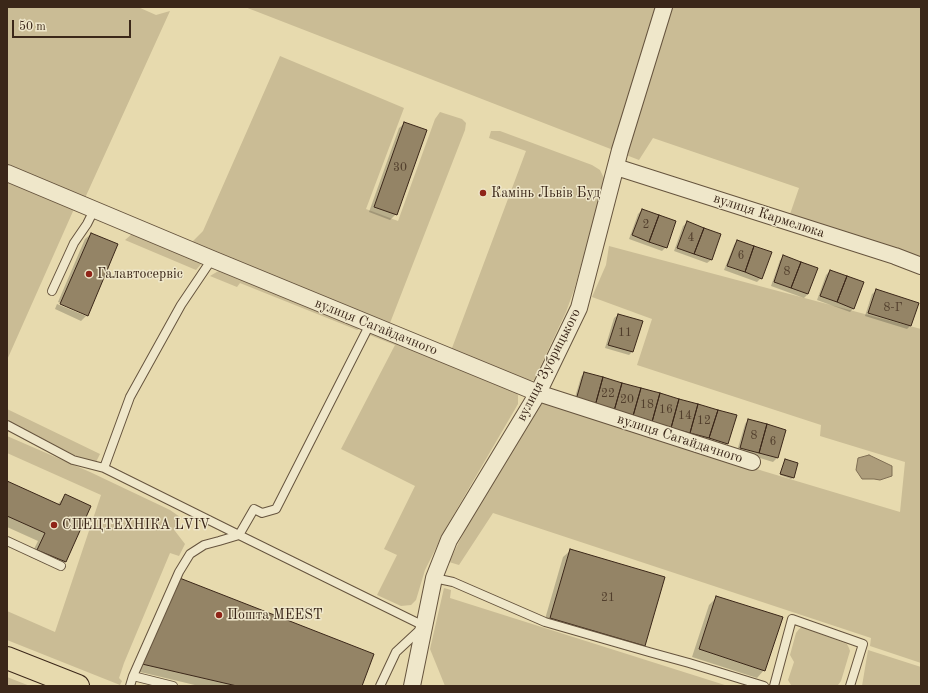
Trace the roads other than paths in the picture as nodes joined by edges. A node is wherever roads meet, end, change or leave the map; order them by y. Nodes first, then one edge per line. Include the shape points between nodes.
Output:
1 (664, 7) edge
2 (616, 167) junction
3 (7, 173) edge
4 (94, 210) junction
5 (212, 259) junction
6 (921, 266) edge
7 (52, 291) dead end
8 (370, 324) junction
9 (538, 393) junction
10 (7, 425) edge
11 (752, 462) dead end
12 (104, 468) junction
13 (238, 534) junction
14 (7, 541) edge
15 (61, 566) dead end
16 (434, 578) junction
17 (424, 626) junction
18 (7, 658) edge
19 (133, 676) junction
20 (78, 686) edge
21 (130, 686) edge
22 (173, 686) edge
23 (380, 686) edge
24 (412, 686) edge
25 (764, 686) edge
26 (774, 686) edge
27 (850, 686) edge

1 - 2 street, вулиця Зубрицького
2 - 6 street, вулиця Кармелюка
2 - 9 street, вулиця Зубрицького via 578,308
3 - 4 street, вулиця Сагайдачного
4 - 5 street, вулиця Сагайдачного
4 - 7 lane via 74,243
5 - 8 street, вулиця Сагайдачного
5 - 12 lane via 181,305 130,397
8 - 9 street, вулиця Сагайдачного
8 - 13 lane via 276,509 262,513 254,509
9 - 11 street, вулиця Сагайдачного
9 - 16 street, вулиця Зубрицького via 449,540
10 - 12 lane via 73,460
12 - 13 lane
13 - 17 lane
13 - 19 lane via 204,545 190,554 178,572
14 - 15 lane
16 - 17 street, вулиця Зубрицького
16 - 25 lane via 453,582 545,622
17 - 23 lane via 396,652
17 - 24 street, вулиця Зубрицького
18 - 20 main road
19 - 21 lane
19 - 22 lane
26 - 27 lane via 792,619 864,644

